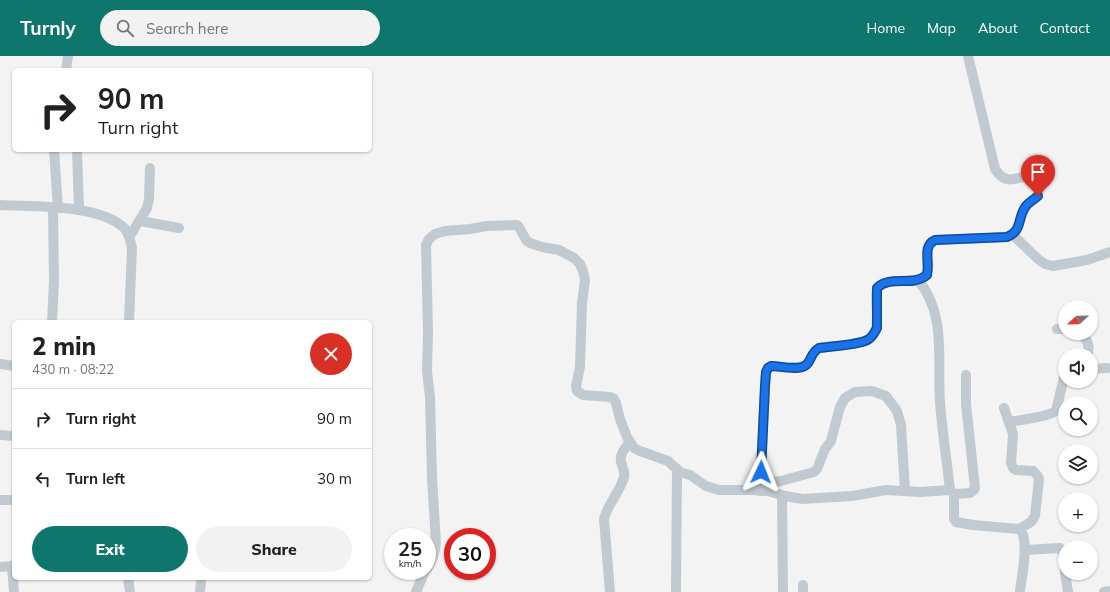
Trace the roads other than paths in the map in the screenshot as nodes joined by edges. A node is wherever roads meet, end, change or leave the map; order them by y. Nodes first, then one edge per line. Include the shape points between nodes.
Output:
1 (68, 56) edge
2 (968, 56) edge
3 (66, 68) edge
4 (54, 152) edge
5 (77, 152) edge
6 (150, 168) dead end
7 (0, 205) edge
8 (56, 208) junction
9 (80, 210) junction
10 (140, 221) junction
11 (179, 228) dead end
12 (1013, 234) junction
13 (130, 236) junction
14 (1110, 252) edge
15 (918, 280) junction
16 (52, 320) edge
17 (129, 320) edge
18 (0, 364) edge
19 (12, 366) edge
20 (1107, 368) dead end
21 (1098, 369) edge
22 (966, 376) dead end
23 (1061, 388) edge
24 (1004, 408) dead end
25 (1009, 422) junction
26 (0, 435) edge
27 (12, 436) edge
28 (630, 442) junction
29 (677, 469) junction
30 (760, 488) junction
31 (905, 490) junction
32 (952, 492) junction
33 (782, 496) junction
34 (0, 500) edge
35 (12, 500) edge
36 (435, 528) edge
37 (1019, 529) junction
38 (1058, 548) edge
39 (1025, 550) junction
40 (12, 566) edge
41 (0, 567) edge
42 (14, 580) edge
43 (128, 580) edge
44 (421, 580) edge
45 (1066, 580) edge
46 (1110, 591) edge
47 (14, 592) edge
48 (130, 592) edge
49 (416, 592) edge
50 (610, 592) edge
51 (676, 592) edge
52 (783, 592) edge
53 (1020, 592) edge
54 (1068, 592) edge
55 (1104, 592) edge

1 - 3 street
2 - 12 street via 995,169 1004,179 1032,178 1039,191 1038,196 1026,206
4 - 8 street
5 - 9 street
6 - 10 street via 148,208
7 - 8 street
8 - 9 street
8 - 16 street
9 - 13 street via 96,213 111,220 123,227
10 - 11 street
10 - 13 street
12 - 14 street via 1038,259 1053,266 1087,260
12 - 15 street via 1007,237 930,242 929,270 927,275
13 - 17 street via 132,248
15 - 30 street via 886,282 877,288 877,328 869,339 819,348 804,367 768,368
15 - 32 street via 930,298 935,314 940,352 940,407
18 - 19 street
20 - 21 street
22 - 32 street via 966,404 975,488 970,493
23 - 25 street via 1056,410 1052,414
24 - 25 street
25 - 37 street via 1014,439 1011,463 1013,468 1033,471 1039,480 1032,522
26 - 27 street
28 - 29 street via 634,448 668,461
28 - 36 street via 614,399 583,395 577,390 585,280 580,264 559,250 530,244 516,225 450,230 435,234 426,245 426,251 427,371
28 - 50 street via 620,457 624,476 604,519
29 - 30 street via 719,490
29 - 51 street
30 - 31 street via 814,472 831,441 845,398 859,391 872,391 886,396 897,411
30 - 33 street
31 - 32 street
31 - 33 street via 826,498 802,499
32 - 37 street via 956,522
33 - 52 street
34 - 35 street
37 - 39 street via 1024,535
38 - 39 street
39 - 53 street
40 - 41 street
42 - 47 street
43 - 48 street
44 - 49 street
45 - 54 street
46 - 55 street

